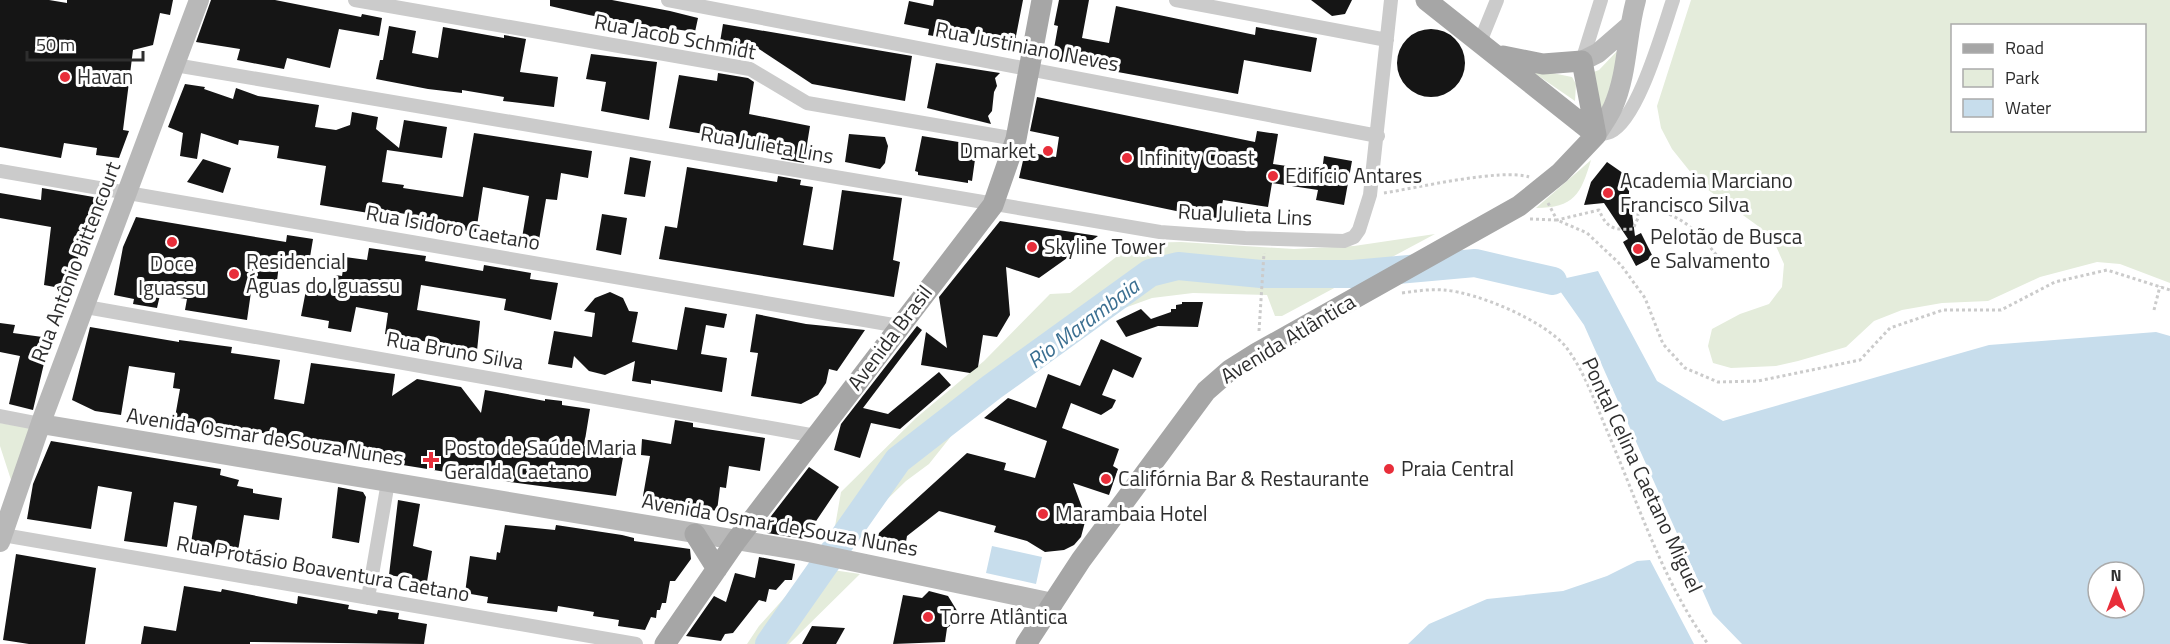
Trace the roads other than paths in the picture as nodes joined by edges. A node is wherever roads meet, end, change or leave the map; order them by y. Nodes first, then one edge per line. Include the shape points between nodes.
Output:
1 (199, 0) edge
2 (355, 0) edge
3 (668, 0) edge
4 (1042, 0) edge
5 (1176, 0) edge
6 (1391, 0) edge
7 (1426, 0) edge
8 (1497, 0) edge
9 (1601, 0) edge
10 (1636, 0) edge
11 (1673, 0) edge
12 (1628, 27) junction
13 (1387, 40) junction
14 (1480, 42) junction
15 (1498, 55) junction
16 (1582, 62) junction
17 (175, 65) junction
18 (1030, 69) junction
19 (1378, 135) junction
20 (1596, 135) junction
21 (1016, 139) junction
22 (0, 171) edge
23 (128, 194) junction
24 (993, 205) junction
25 (86, 307) junction
26 (899, 326) junction
27 (0, 416) edge
28 (41, 424) junction
29 (816, 436) junction
30 (388, 482) junction
31 (694, 534) junction
32 (1, 538) edge
33 (736, 541) junction
34 (717, 568) junction
35 (369, 598) junction
36 (1053, 603) junction
37 (636, 644) edge
38 (665, 644) edge
39 (1026, 644) edge

1 - 17 street, Rua Antônio Bittencourt
2 - 21 street, Rua Jacob Schmidt via 750,69 807,103
3 - 18 street, Rua Justiniano Neves
4 - 18 main road, Avenida Brasil
5 - 13 street
6 - 13 street
7 - 14 main road
8 - 14 street
9 - 16 street
10 - 12 street
11 - 20 street via 1636,101 1611,132
12 - 16 street
12 - 20 street via 1620,87 1613,108
13 - 19 street
14 - 15 main road
15 - 16 main road via 1543,64
15 - 20 main road
16 - 20 main road
17 - 23 street, Rua Antônio Bittencourt
17 - 24 street, Rua Julieta Lins
18 - 19 street, Rua Justiniano Neves
18 - 21 main road, Avenida Brasil
19 - 24 street, Rua Julieta Lins via 1370,195 1354,237 1344,241 1192,236
20 - 36 main road, Avenida Atlântica via 1540,190 1498,218 1230,370 1206,391
21 - 24 main road, Avenida Brasil
22 - 23 street, Rua Isidoro Caetano
23 - 25 street, Rua Antônio Bittencourt
23 - 26 street, Rua Isidoro Caetano
24 - 26 main road, Avenida Brasil
25 - 28 street, Rua Antônio Bittencourt
25 - 29 street, Rua Bruno Silva
26 - 29 main road, Avenida Brasil
27 - 28 street, Avenida Osmar de Souza Nunes
28 - 30 street, Avenida Osmar de Souza Nunes
28 - 32 street, Rua Antônio Bittencourt
29 - 33 main road, Avenida Brasil
30 - 31 street, Avenida Osmar de Souza Nunes
30 - 35 street
31 - 33 street, Avenida Osmar de Souza Nunes
31 - 34 main road
32 - 35 street, Rua Protásio Boaventura Caetano
33 - 34 main road, Avenida Brasil
33 - 36 street, Avenida Osmar de Souza Nunes via 865,562
34 - 38 main road, Avenida Brasil
35 - 37 street, Rua Protásio Boaventura Caetano
36 - 39 main road, Avenida Atlântica

